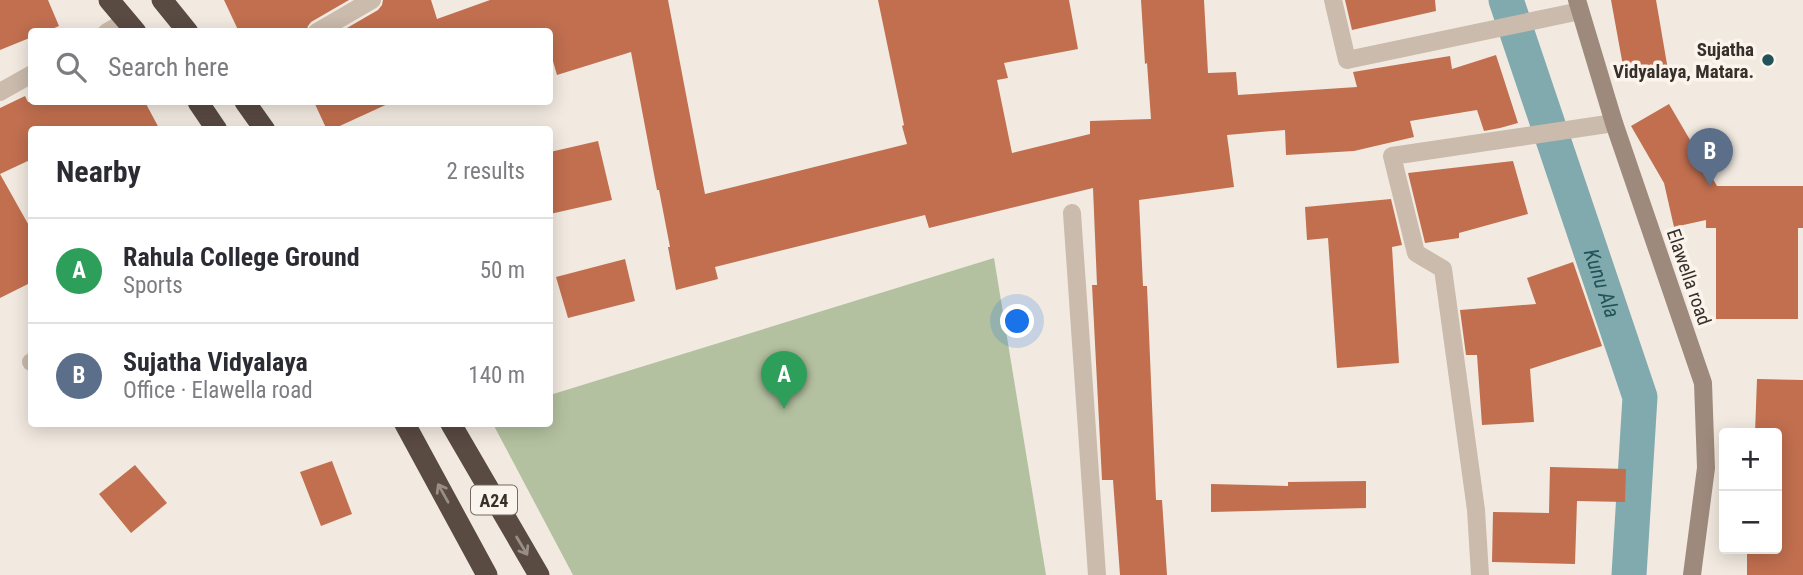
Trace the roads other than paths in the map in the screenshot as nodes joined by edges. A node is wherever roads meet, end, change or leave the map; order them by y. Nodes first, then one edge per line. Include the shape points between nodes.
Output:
1 (108, 0) edge
2 (162, 0) edge
3 (372, 0) edge
4 (1333, 0) edge
5 (1578, 5) edge
6 (131, 26) edge
7 (185, 28) edge
8 (324, 28) edge
9 (28, 76) edge
10 (0, 92) edge
11 (200, 105) edge
12 (247, 105) edge
13 (1614, 123) junction
14 (215, 126) edge
15 (262, 126) edge
16 (1072, 213) dead end
17 (407, 427) edge
18 (453, 427) edge
19 (486, 575) edge
20 (539, 575) edge
21 (1097, 575) edge
22 (1480, 575) edge
23 (1692, 575) edge

1 - 6 highway
2 - 7 highway
3 - 8 street
4 - 5 street via 1347,60
5 - 13 street, Elawella road
9 - 10 street
11 - 14 highway
12 - 15 highway
13 - 22 street via 1392,156 1416,253 1443,269 1476,510
13 - 23 street, Elawella road via 1703,383 1706,468
16 - 21 street
19 -> 17 highway, A24
18 -> 20 highway, A24

